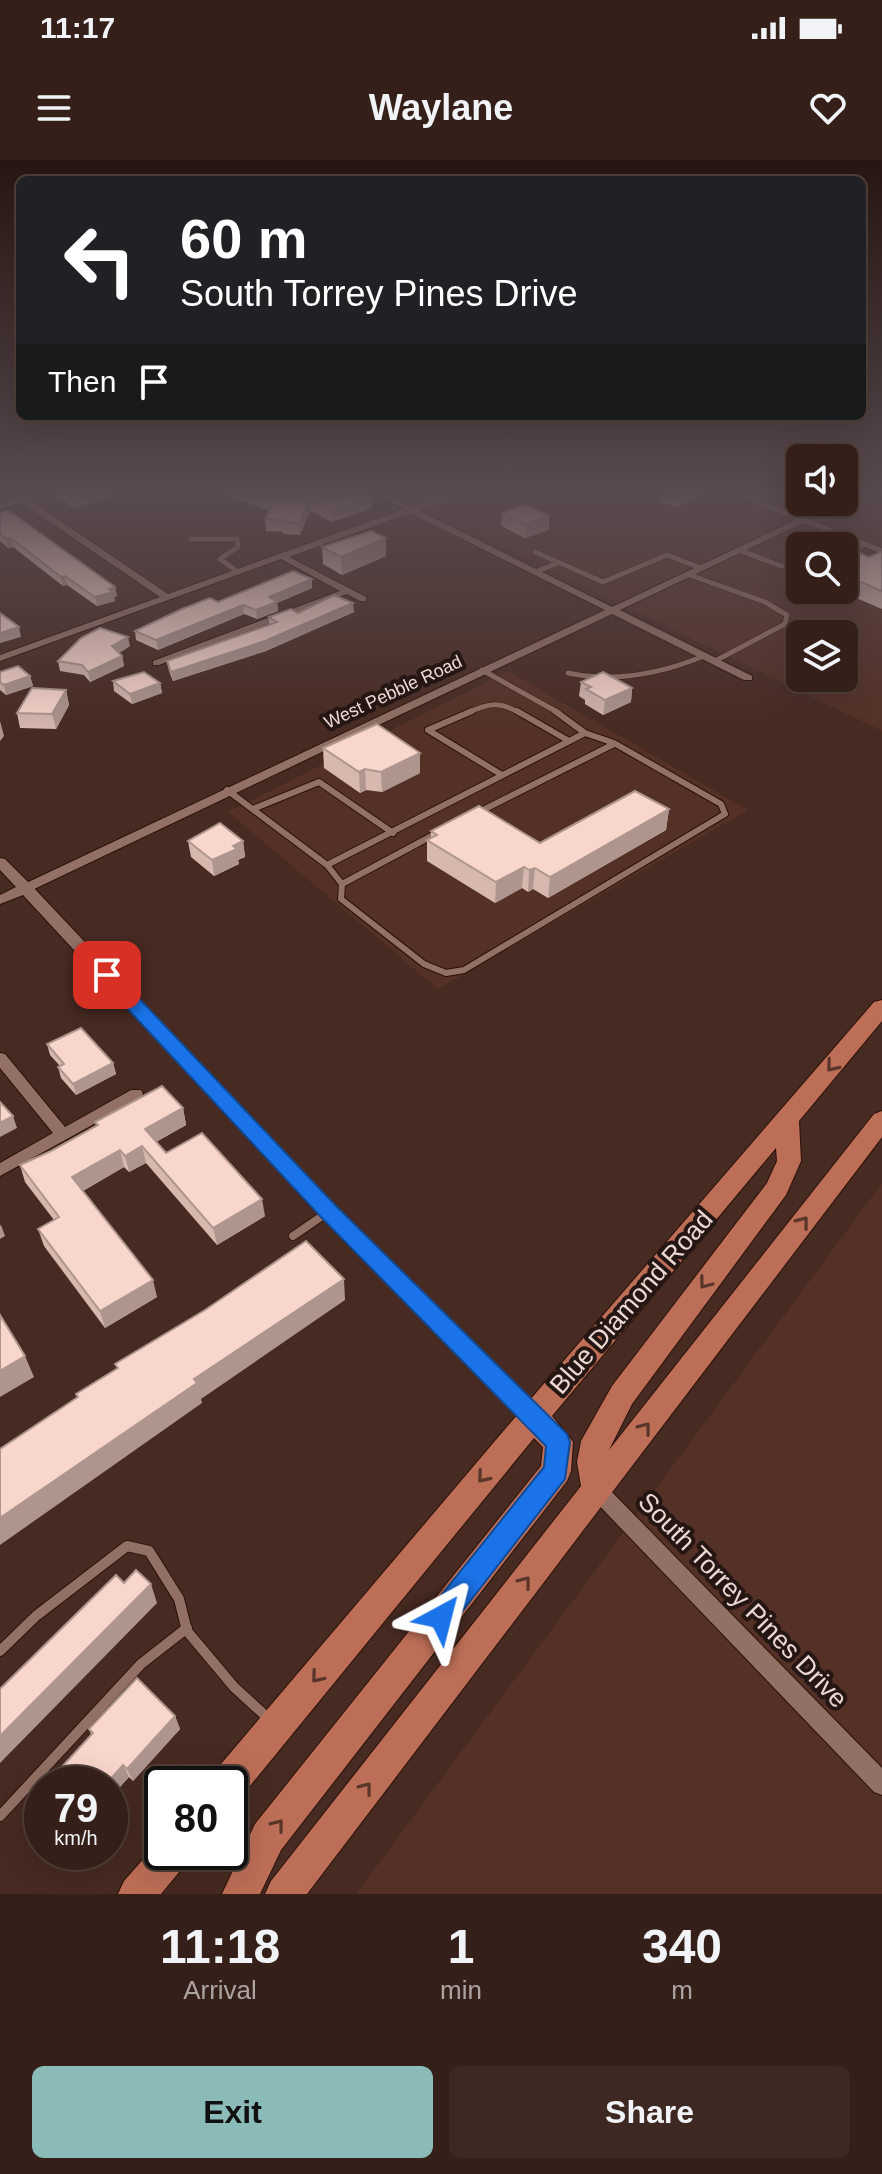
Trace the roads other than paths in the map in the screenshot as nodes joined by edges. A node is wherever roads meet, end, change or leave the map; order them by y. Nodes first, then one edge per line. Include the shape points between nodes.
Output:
1 (130, 572) edge
2 (238, 572) edge
3 (311, 572) edge
4 (535, 572) edge
5 (579, 572) edge
6 (627, 572) edge
7 (692, 572) edge
8 (687, 574) junction
9 (347, 591) junction
10 (168, 598) junction
11 (363, 599) dead end
12 (611, 610) junction
13 (704, 656) junction
14 (0, 658) edge
15 (715, 661) junction
16 (156, 663) dead end
17 (482, 670) junction
18 (568, 673) dead end
19 (748, 678) dead end
20 (585, 733) junction
21 (569, 741) junction
22 (614, 743) junction
23 (502, 775) junction
24 (227, 790) junction
25 (253, 809) junction
26 (469, 817) edge
27 (442, 831) edge
28 (393, 833) junction
29 (0, 862) edge
30 (327, 865) junction
31 (342, 884) junction
32 (26, 888) junction
33 (0, 900) edge
34 (882, 1007) edge
35 (0, 1058) edge
36 (136, 1094) dead end
37 (787, 1120) junction
38 (882, 1120) edge
39 (63, 1135) junction
40 (0, 1170) edge
41 (328, 1212) junction
42 (293, 1236) dead end
43 (533, 1417) junction
44 (597, 1490) junction
45 (187, 1628) junction
46 (0, 1651) edge
47 (276, 1726) junction
48 (243, 1766) edge
49 (882, 1784) edge
50 (0, 1816) edge
51 (157, 1870) edge
52 (137, 1894) edge
53 (241, 1894) edge
54 (284, 1894) edge

1 - 10 street
2 - 10 street
3 - 9 street
4 - 12 street
5 - 6 lane via 603,582
7 - 8 street, West Pebble Road
8 - 12 street, West Pebble Road
8 - 15 lane via 787,615 785,624 762,639
9 - 11 street
9 - 16 street
10 - 14 street
12 - 13 street
12 - 17 street, West Pebble Road
13 - 15 street
13 - 18 lane via 656,674
15 - 19 street
17 - 20 lane
17 - 24 street, West Pebble Road
20 - 21 lane
20 - 22 lane
21 - 23 lane
21 - 23 lane via 503,703 490,703 428,730
22 - 26 lane
22 - 31 lane via 721,804 725,814 464,970 446,973 424,964 341,899
23 - 28 lane
24 - 25 lane
24 - 32 street, West Pebble Road
25 - 28 lane via 319,782
25 - 30 lane
27 - 31 lane
28 - 30 lane
29 - 32 street
30 - 31 lane
32 - 33 street, West Pebble Road
32 - 41 street
34 -> 37 highway, Blue Diamond Road
35 - 39 street
36 - 39 street
37 - 43 highway, Blue Diamond Road
37 -> 44 highway via 789,1161 777,1188 622,1395 596,1441 592,1462
44 -> 38 highway
39 - 40 street
41 - 42 lane
41 - 43 street
43 -> 47 highway, Blue Diamond Road
53 -> 43 highway via 268,1837 556,1471 558,1442
44 - 49 street, South Torrey Pines Drive
54 -> 44 highway
45 - 46 lane via 179,1599 149,1551 127,1546 36,1616
45 - 47 lane via 234,1687
45 - 50 lane via 141,1664
47 - 48 highway, Blue Diamond Road
51 - 52 highway

